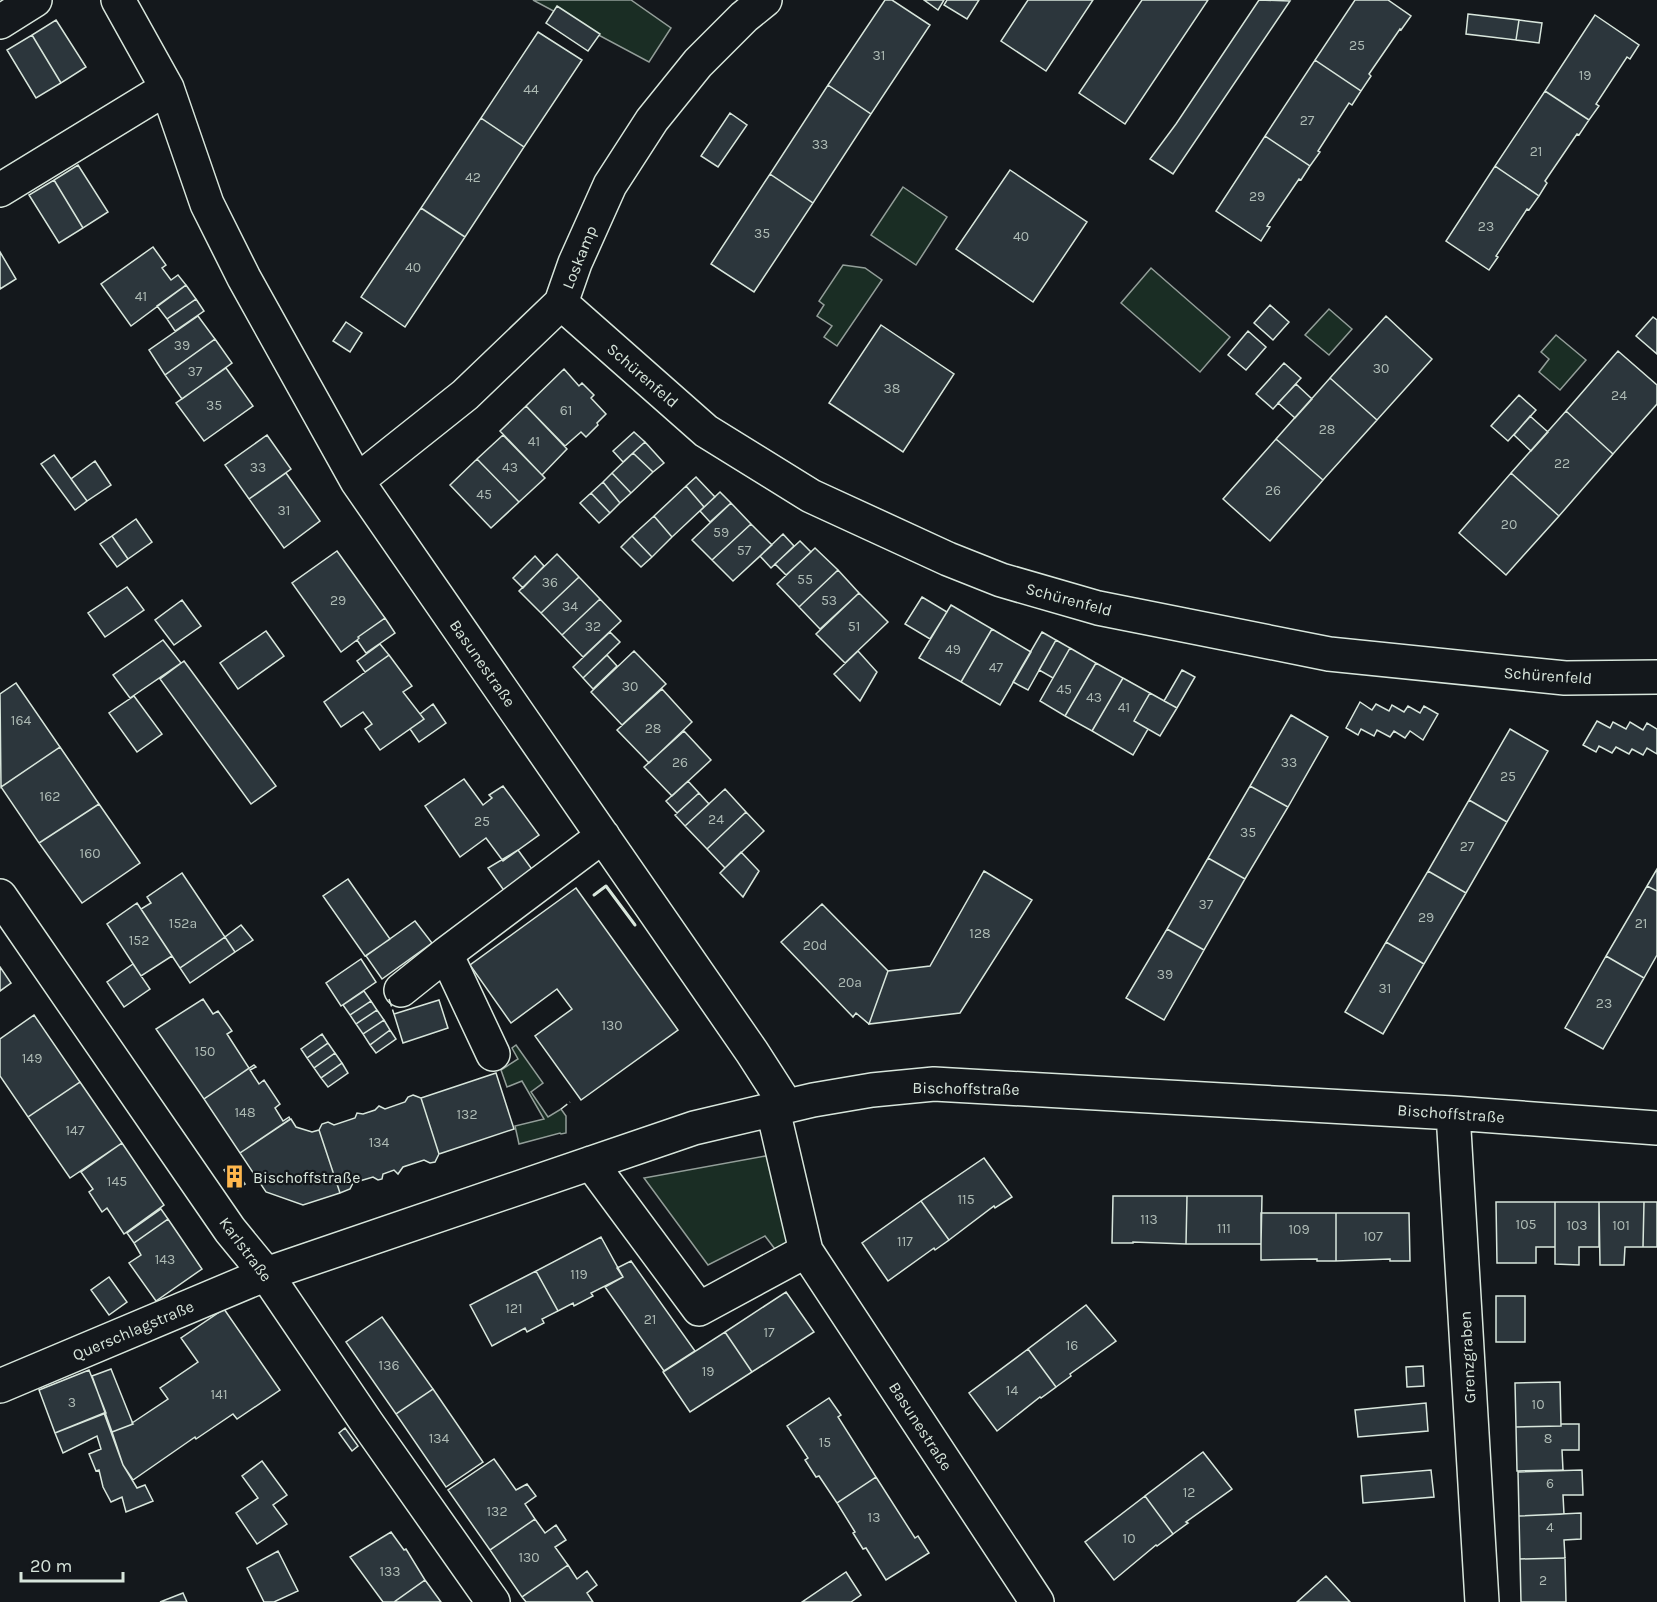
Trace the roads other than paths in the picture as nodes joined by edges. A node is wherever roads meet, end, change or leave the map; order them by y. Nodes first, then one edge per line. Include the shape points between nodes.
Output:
1 (35, 0) edge
2 (118, 0) edge
3 (765, 0) edge
4 (0, 22) edge
5 (167, 88) junction
6 (0, 190) edge
7 (561, 303) junction
8 (357, 481) junction
9 (1657, 677) edge
10 (603, 837) junction
11 (0, 896) edge
12 (446, 954) junction
13 (401, 990) dead end
14 (493, 1054) dead end
15 (780, 1108) junction
16 (1453, 1113) junction
17 (1657, 1128) edge
18 (591, 1163) junction
19 (806, 1251) junction
20 (266, 1274) junction
21 (0, 1386) edge
22 (493, 1602) edge
23 (1036, 1602) edge
24 (1482, 1602) edge

1 - 4 street
2 - 5 street, Basunestraße
3 - 7 street, Loskamp via 698,63 652,120 610,185
5 - 6 street
5 - 8 street, Basunestraße via 207,204
7 - 8 street, Loskamp via 465,395
7 - 9 street, Schürenfeld via 706,431 811,496 1001,580 1098,608 1329,654 1565,678
8 - 10 street, Basunestraße
10 - 12 street
10 - 15 street, Basunestraße via 752,1052
11 - 20 street, Karlstraße via 230,1230
12 - 13 street
12 - 14 street
15 - 16 street, Bischoffstraße via 872,1090 934,1084
15 - 18 street, Bischoffstraße via 694,1128
15 - 19 street, Basunestraße
16 - 17 street, Bischoffstraße
16 - 24 street, Grenzgraben
18 - 19 street via 699,1309
18 - 20 street, Bischoffstraße
19 - 23 street, Basunestraße
20 - 21 street, Querschlagstraße
20 - 22 street, Karlstraße

